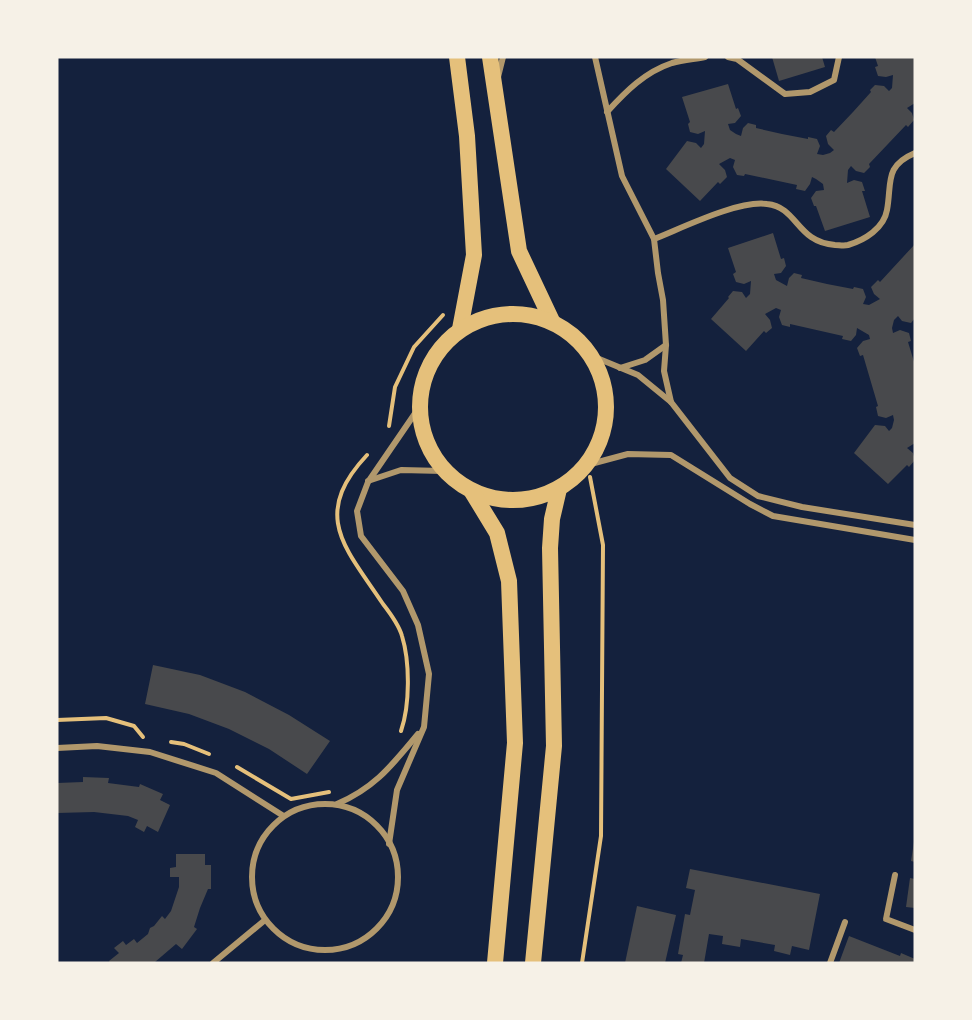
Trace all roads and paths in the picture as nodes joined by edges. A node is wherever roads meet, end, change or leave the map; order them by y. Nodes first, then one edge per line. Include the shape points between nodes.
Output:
1 (457, 57) edge
2 (490, 57) edge
3 (503, 57) edge
4 (596, 57) edge
5 (705, 57) edge
6 (728, 57) edge
7 (839, 57) edge
8 (496, 90) junction
9 (607, 112) junction
10 (915, 153) edge
11 (654, 239) junction
12 (552, 321) junction
13 (460, 329) junction
14 (666, 345) junction
15 (592, 356) junction
16 (620, 368) junction
17 (671, 402) junction
18 (418, 409) junction
19 (587, 465) junction
20 (443, 471) junction
21 (368, 482) junction
22 (559, 489) junction
23 (472, 492) junction
24 (915, 525) edge
25 (915, 540) edge
26 (424, 727) junction
27 (57, 748) edge
28 (338, 804) junction
29 (282, 815) junction
30 (389, 844) junction
31 (895, 875) dead end
32 (265, 920) junction
33 (845, 922) dead end
34 (915, 930) edge
35 (213, 963) edge
36 (495, 963) edge
37 (533, 963) edge
38 (582, 963) edge
39 (830, 963) edge

1 - 13 highway via 467,136 474,255
2 - 8 highway
3 - 8 street
4 - 9 street
5 - 9 street via 671,63 645,76
6 - 7 street via 737,59 785,94 810,92 834,80
8 - 12 highway via 519,251
9 - 11 street via 622,176
10 - 11 street via 903,158 892,172 887,212 879,226 866,238 846,246 811,239 786,211 769,204 748,204
11 - 14 street
12 - 13 highway via 521,313 489,316
12 - 15 highway via 574,336
13 - 18 highway via 437,350 423,378
14 - 16 street via 645,360
14 - 17 street via 664,371
15 - 16 street
15 - 19 highway via 603,383 606,411 601,439
16 - 17 street via 638,375
17 - 24 street via 730,478 758,496
18 - 20 highway via 425,442
18 - 21 street
19 - 22 highway
19 - 25 street via 628,454 671,455 773,516
19 - 38 path via 603,545 601,836
20 - 21 street via 401,470
20 - 23 highway
21 - 26 street via 357,511 362,536 403,591 417,625 429,674
22 - 23 highway via 531,500 501,501
22 - 37 highway via 550,548 554,746
23 - 36 highway via 497,533 509,581 515,743
26 - 28 street via 385,774
26 - 30 street via 397,790
27 - 29 street via 97,746 150,752 216,773
28 - 29 street via 318,803
28 - 30 street via 370,819
29 - 32 street via 259,844 252,869 252,887
30 - 32 street via 395,855 398,883 394,900 374,932 351,946 318,950 278,934
31 - 34 street via 886,919
32 - 35 street
33 - 39 street

